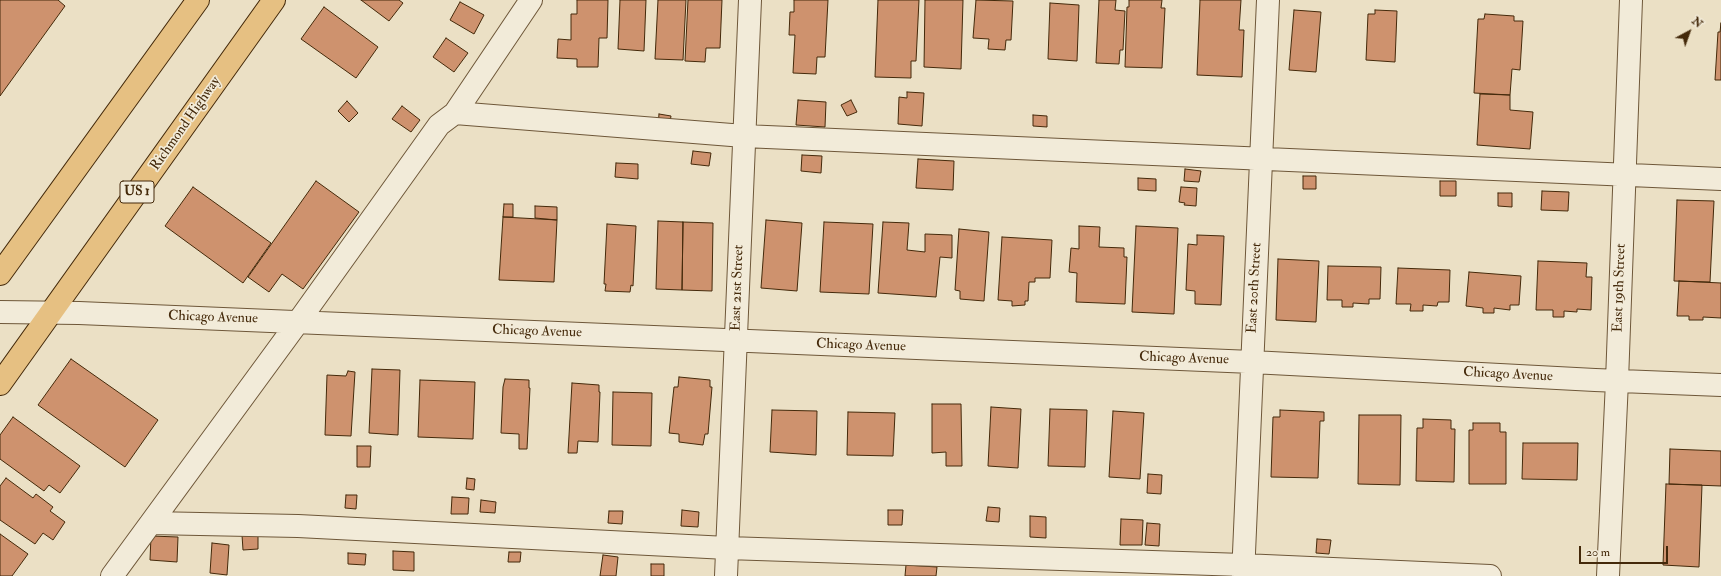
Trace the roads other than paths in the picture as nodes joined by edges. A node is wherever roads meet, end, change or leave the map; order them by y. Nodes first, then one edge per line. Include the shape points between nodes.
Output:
1 (198, 0) edge
2 (274, 0) edge
3 (531, 0) edge
4 (750, 0) edge
5 (1268, 0) edge
6 (1631, 0) edge
7 (455, 113) junction
8 (744, 136) junction
9 (1261, 159) junction
10 (1625, 174) junction
11 (1721, 179) edge
12 (0, 274) edge
13 (0, 312) edge
14 (53, 312) junction
15 (298, 322) junction
16 (736, 340) junction
17 (1252, 362) junction
18 (1617, 381) junction
19 (0, 384) edge
20 (1721, 385) edge
21 (151, 523) junction
22 (727, 548) junction
23 (1243, 570) edge
24 (112, 576) edge
25 (726, 576) edge
26 (1490, 576) edge
27 (1608, 576) edge

1 - 12 main road
2 - 14 main road, Richmond Highway / US 1
3 - 7 street
4 - 8 street, East 21st Street
5 - 9 street, East 20th Street
6 - 10 street, East 19th Street
7 - 8 street
7 - 15 street via 439,125
8 - 9 street
8 - 16 street, East 21st Street
9 - 10 street
9 - 17 street, East 20th Street
10 - 11 street
10 - 18 street, East 19th Street
13 - 14 street, Chicago Avenue
14 - 15 street, Chicago Avenue
14 - 19 main road, Richmond Highway / US 1
15 - 16 street, Chicago Avenue
15 - 21 street
16 - 17 street, Chicago Avenue
16 - 22 street, East 21st Street
17 - 18 street, Chicago Avenue
17 - 23 street, East 20th Street
18 - 20 street, Chicago Avenue
18 - 27 street, East 19th Street
21 - 22 street via 298,526
21 - 24 street
22 - 23 street
22 - 25 street, East 21st Street
23 - 26 street

